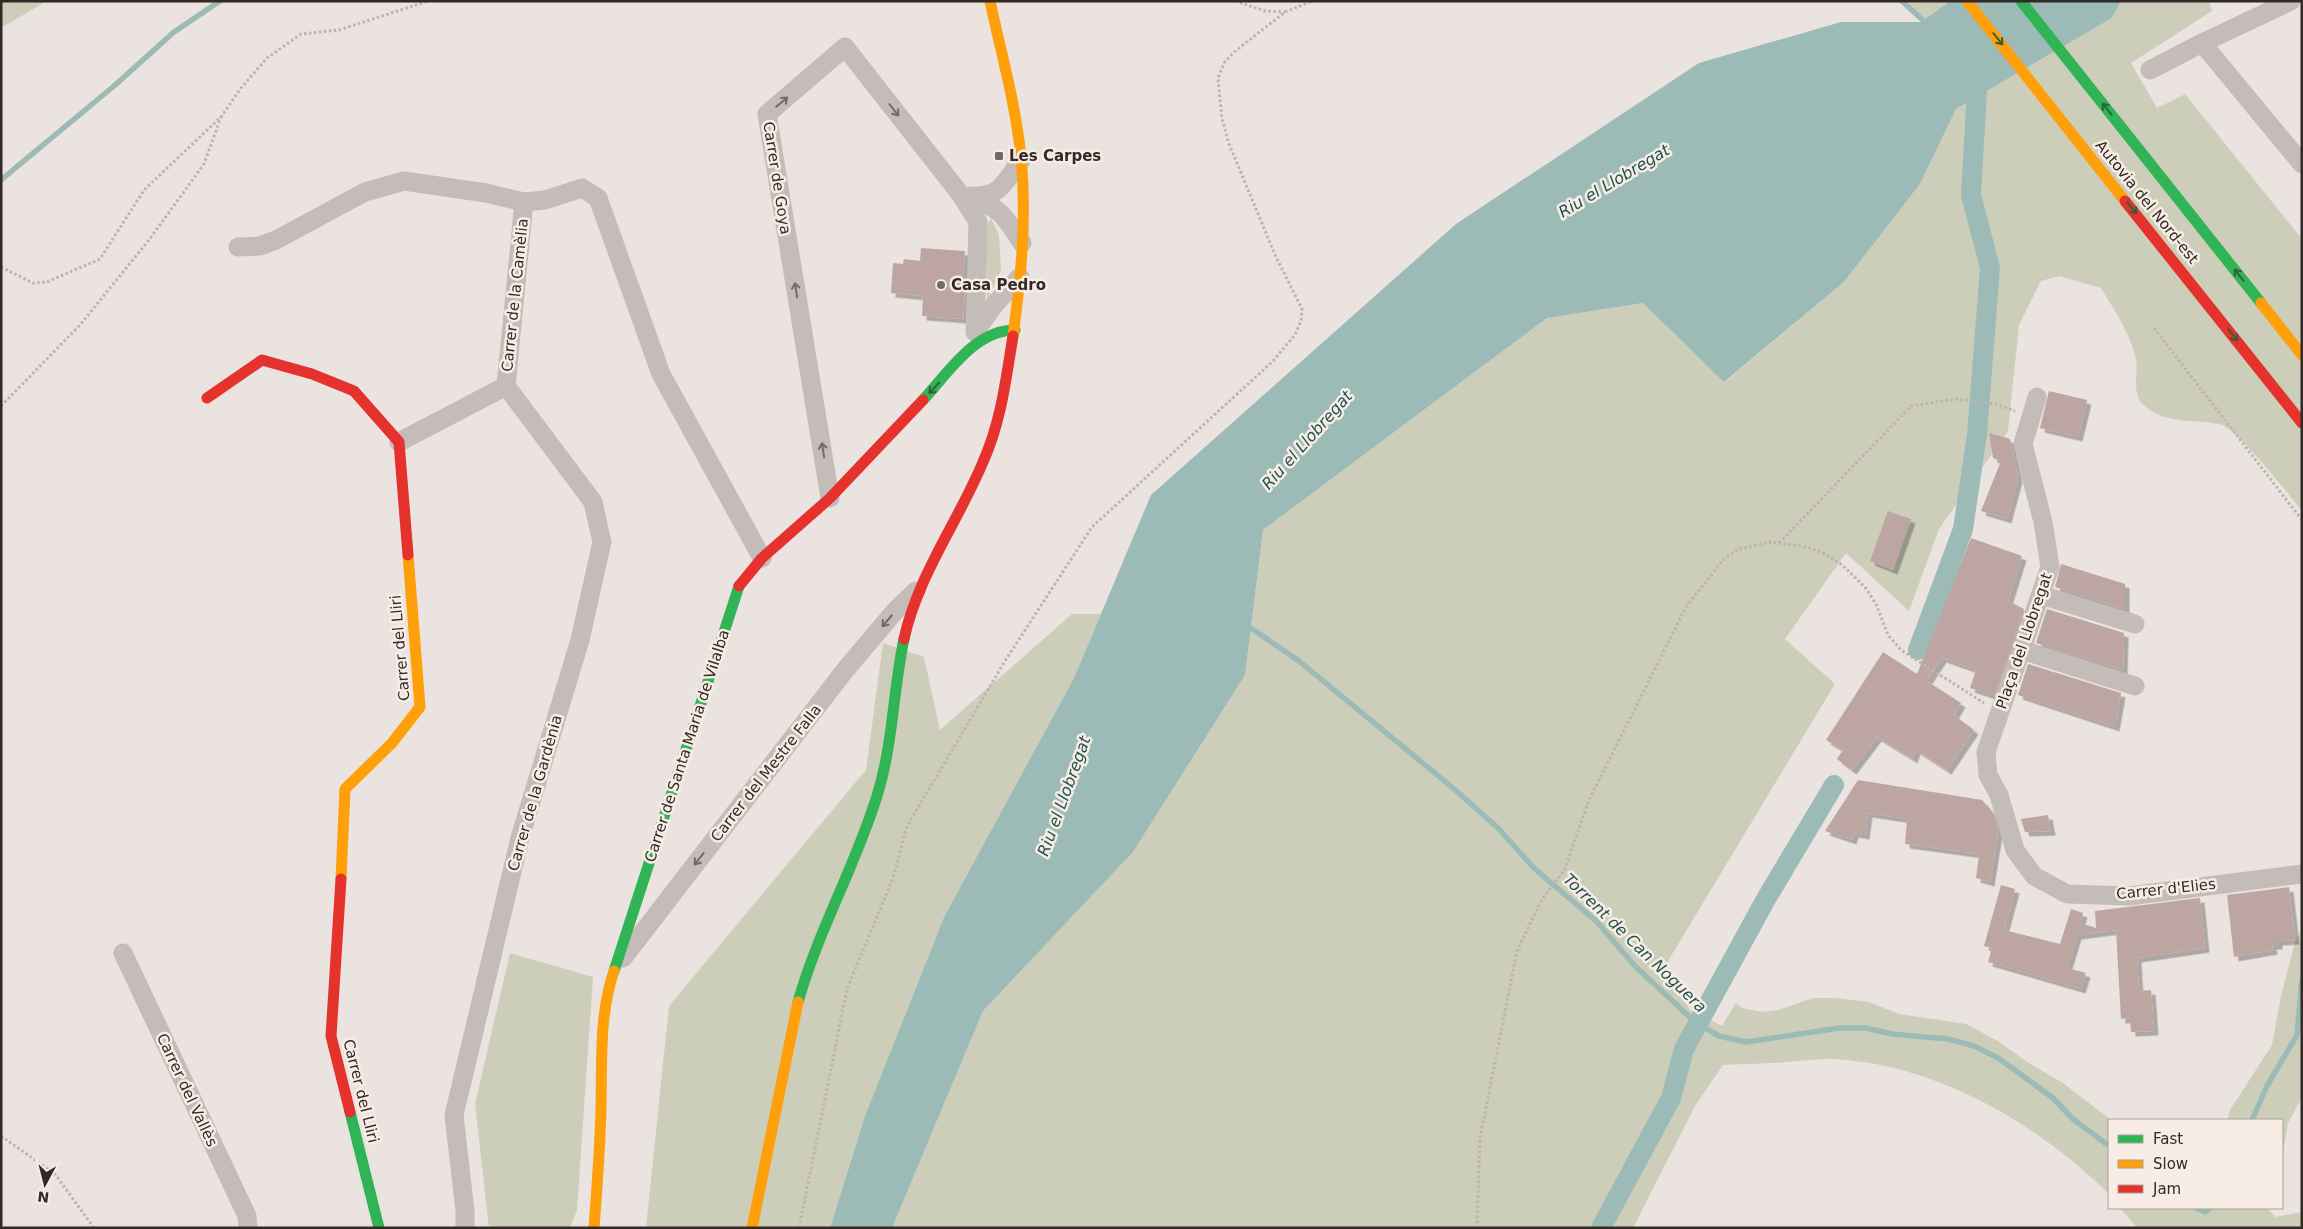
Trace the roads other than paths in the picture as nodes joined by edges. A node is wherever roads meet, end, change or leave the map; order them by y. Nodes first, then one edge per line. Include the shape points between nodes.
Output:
1 (990, 1) edge
2 (1967, 1) edge
3 (2021, 1) edge
4 (2291, 1) edge
5 (2202, 43) junction
6 (2150, 70) dead end
7 (1021, 160) junction
8 (2302, 164) edge
9 (961, 195) junction
10 (524, 202) junction
11 (1022, 243) junction
12 (238, 248) dead end
13 (1020, 277) junction
14 (1014, 330) junction
15 (975, 332) junction
16 (967, 353) junction
17 (2302, 355) edge
18 (506, 386) junction
19 (207, 398) dead end
20 (2036, 398) dead end
21 (2302, 423) edge
22 (399, 442) junction
23 (830, 498) junction
24 (762, 558) junction
25 (921, 587) junction
26 (2040, 595) junction
27 (2134, 624) dead end
28 (2022, 650) junction
29 (2135, 686) dead end
30 (1999, 795) joint
31 (2302, 874) edge
32 (123, 953) dead end
33 (617, 965) junction
34 (248, 1228) edge
35 (379, 1228) edge
36 (465, 1228) edge
37 (594, 1228) edge
38 (752, 1228) edge

1 - 7 main road via 1015,116
2 -> 21 main road, Autovia del Nord-est
17 -> 3 main road, Autovia del Nord-est
4 - 5 street
5 - 6 street
5 - 8 street
7 - 9 street via 1000,188 988,196
7 - 11 main road via 1024,200
9 - 11 street via 994,206
9 - 15 street, Carrer de Goya via 978,222
23 -> 9 street, Carrer de Goya via 767,114 845,48
10 - 12 street via 404,181 365,192 276,240 260,246
10 - 18 street, Carrer de la Camèlia
10 - 24 street via 545,200 582,188 598,198 661,374
11 - 13 main road
13 - 14 main road
13 - 15 street, Carrer de Santa Maria de Vilalba
14 - 16 main road, Carrer de Santa Maria de Vilalba via 999,329
14 - 25 main road via 994,436 979,474
15 - 16 street, Carrer de Santa Maria de Vilalba
16 -> 23 main road, Carrer de Santa Maria de Vilalba
18 - 22 street, Carrer de la Camèlia
18 - 36 street, Carrer de la Gardènia via 593,502 602,542 580,640 520,838 454,1115
19 - 22 main road via 262,360 312,374 354,391
20 - 26 street, Plaça del Llobregat via 2023,444 2043,522 2050,567
22 - 35 main road, Carrer del Lliri via 420,707 392,743 345,788 331,1036
23 - 24 main road, Carrer de Santa Maria de Vilalba
24 - 33 main road, Carrer de Santa Maria de Vilalba via 740,582
25 -> 33 street, Carrer del Mestre Falla via 896,610 846,669
25 - 38 main road via 907,625 899,662 891,734 878,791 818,936 795,1010
26 - 27 street
26 - 28 street, Plaça del Llobregat
28 - 29 street
28 - 30 street, Plaça del Llobregat via 1986,752 1988,775
30 - 31 street, Carrer d'Elies via 2015,850 2034,876 2067,894 2128,896
32 - 34 street, Carrer del Vallès via 247,1216
33 - 37 main road, Carrer de Santa Maria de Vilalba via 607,992 603,1022

